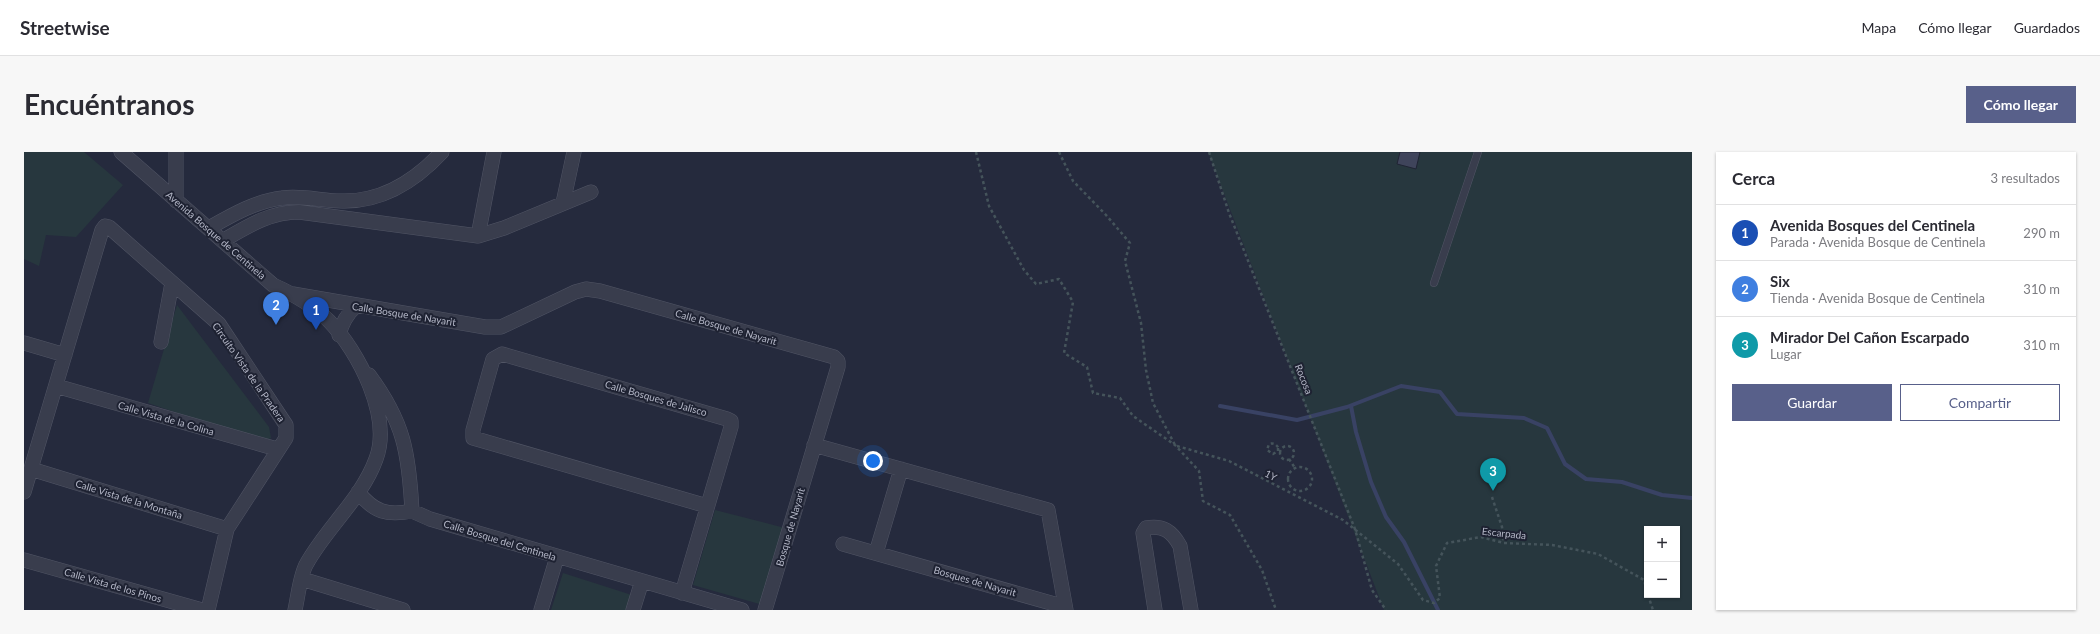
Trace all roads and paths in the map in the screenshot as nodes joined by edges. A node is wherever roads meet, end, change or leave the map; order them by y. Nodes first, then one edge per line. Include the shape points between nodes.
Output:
1 (121, 152) edge
2 (176, 152) edge
3 (442, 152) edge
4 (494, 152) edge
5 (574, 152) edge
6 (976, 152) edge
7 (1059, 152) edge
8 (1209, 152) edge
9 (1478, 152) edge
10 (591, 192) dead end
11 (361, 200) junction
12 (176, 201) junction
13 (563, 204) junction
14 (358, 219) junction
15 (209, 228) junction
16 (478, 236) junction
17 (224, 240) junction
18 (172, 283) junction
19 (1434, 283) dead end
20 (293, 294) junction
21 (356, 306) junction
22 (339, 335) junction
23 (161, 342) dead end
24 (24, 343) edge
25 (65, 355) junction
26 (360, 364) junction
27 (56, 386) junction
28 (404, 444) junction
29 (814, 445) junction
30 (1175, 445) junction
31 (380, 446) junction
32 (277, 449) junction
33 (1279, 449) junction
34 (1289, 459) junction
35 (1295, 468) junction
36 (31, 469) junction
37 (901, 469) junction
38 (1296, 491) junction
39 (24, 492) edge
40 (358, 492) junction
41 (1296, 496) junction
42 (1492, 497) dead end
43 (707, 506) junction
44 (412, 510) junction
45 (227, 529) junction
46 (1355, 529) junction
47 (1504, 543) junction
48 (843, 544) dead end
49 (876, 553) junction
50 (557, 557) junction
51 (24, 560) edge
52 (302, 579) junction
53 (1644, 580) edge
54 (642, 581) junction
55 (682, 592) junction
56 (1649, 598) edge
57 (1065, 608) edge
58 (202, 610) edge
59 (208, 610) edge
60 (295, 610) edge
61 (403, 610) edge
62 (541, 610) edge
63 (633, 610) edge
64 (742, 610) edge
65 (765, 610) edge
66 (1155, 610) edge
67 (1191, 610) edge
68 (1276, 610) edge
69 (1386, 610) edge
70 (1653, 610) edge

1 - 12 street, Avenida Bosque de Centinela
2 - 12 street
3 - 11 street via 426,170 410,182 386,193
4 - 16 street
5 - 13 street
6 - 30 path via 989,206 1024,270 1036,284 1059,279 1073,302 1064,353 1087,367 1093,393 1120,398 1133,416
7 - 30 path via 1073,181 1130,243 1125,262 1141,323 1146,370 1153,403
8 - 46 path, Rocosa via 1229,212
9 - 19 lane
10 - 13 street
11 - 14 street
11 - 15 street via 282,198 260,203
12 - 15 street, Avenida Bosque de Centinela
13 - 16 street
14 - 16 street
14 - 17 street via 287,212 254,222
15 - 17 street, Avenida Bosque de Centinela
17 - 20 street, Avenida Bosque de Centinela via 273,285
18 - 23 street
18 - 25 street, Circuito Vista de la Pradera via 113,230 105,226
18 - 32 street, Circuito Vista de la Pradera via 219,324 286,425 286,438
20 - 21 street, Calle Bosque de Nayarit
20 - 22 street, Avenida Bosque de Centinela via 329,321
21 - 22 street via 348,313
21 - 29 street, Calle Bosque de Nayarit via 501,328 574,292 586,289 834,357 838,361 838,367
22 - 26 street, Avenida Bosque de Centinela
24 - 25 street
25 - 27 street, Circuito Vista de la Pradera
26 - 28 street via 383,394 395,416
26 - 31 street, Avenida Bosque de Centinela via 380,422
27 - 32 street, Calle Vista de la Colina
27 - 36 street, Circuito Vista de la Pradera
28 - 31 street
28 - 44 street via 410,467
29 - 37 street
29 - 65 street, Bosque de Nayarit
30 - 41 path, 1Y via 1229,461
30 - 68 path via 1199,471 1203,501 1230,516 1262,570
31 - 40 street, Avenida Bosque de Centinela via 376,460
32 - 45 street, Circuito Vista de la Pradera
33 - 33 path via 1271,444 1267,450 1273,454
33 - 34 path via 1282,458
33 - 34 path via 1286,446 1292,448 1294,453
34 - 35 path
35 - 38 path via 1287,479
35 - 38 path via 1306,468 1313,480 1310,488
36 - 39 street, Circuito Vista de la Pradera
36 - 45 street, Calle Vista de la Montaña
37 - 49 street
37 - 57 street, Bosques de Nayarit via 1048,510
38 - 41 path
40 - 44 street via 368,505 382,512 398,514
40 - 52 street, Avenida Bosque de Centinela via 306,564
41 - 46 path, 1Y
42 - 47 path via 1502,527
43 - 43 street, Calle Bosques de Jalisco via 731,421 502,354 493,359 473,430 474,438
43 - 55 street, Calle Bosques de Jalisco
44 - 50 street, Calle Bosque del Centinela via 430,519
45 - 59 street, Circuito Vista de la Pradera
46 - 47 path, Escarpada via 1398,564 1423,600 1434,603 1440,598 1436,566 1447,543 1481,537
46 - 69 path, Rocosa via 1372,590
47 - 53 path, Escarpada via 1552,545 1598,554
48 - 49 street, Bosques de Nayarit
49 - 57 street, Bosques de Nayarit
50 - 54 street, Calle Bosque del Centinela
50 - 62 street
51 - 58 street, Calle Vista de los Pinos
52 - 60 street, Avenida Bosque de Centinela
52 - 61 street
54 - 55 street, Calle Bosque del Centinela
54 - 63 street
55 - 64 street, Calle Bosque del Centinela
56 - 70 path
66 - 67 street via 1142,533 1146,528 1155,526 1166,529 1180,546

